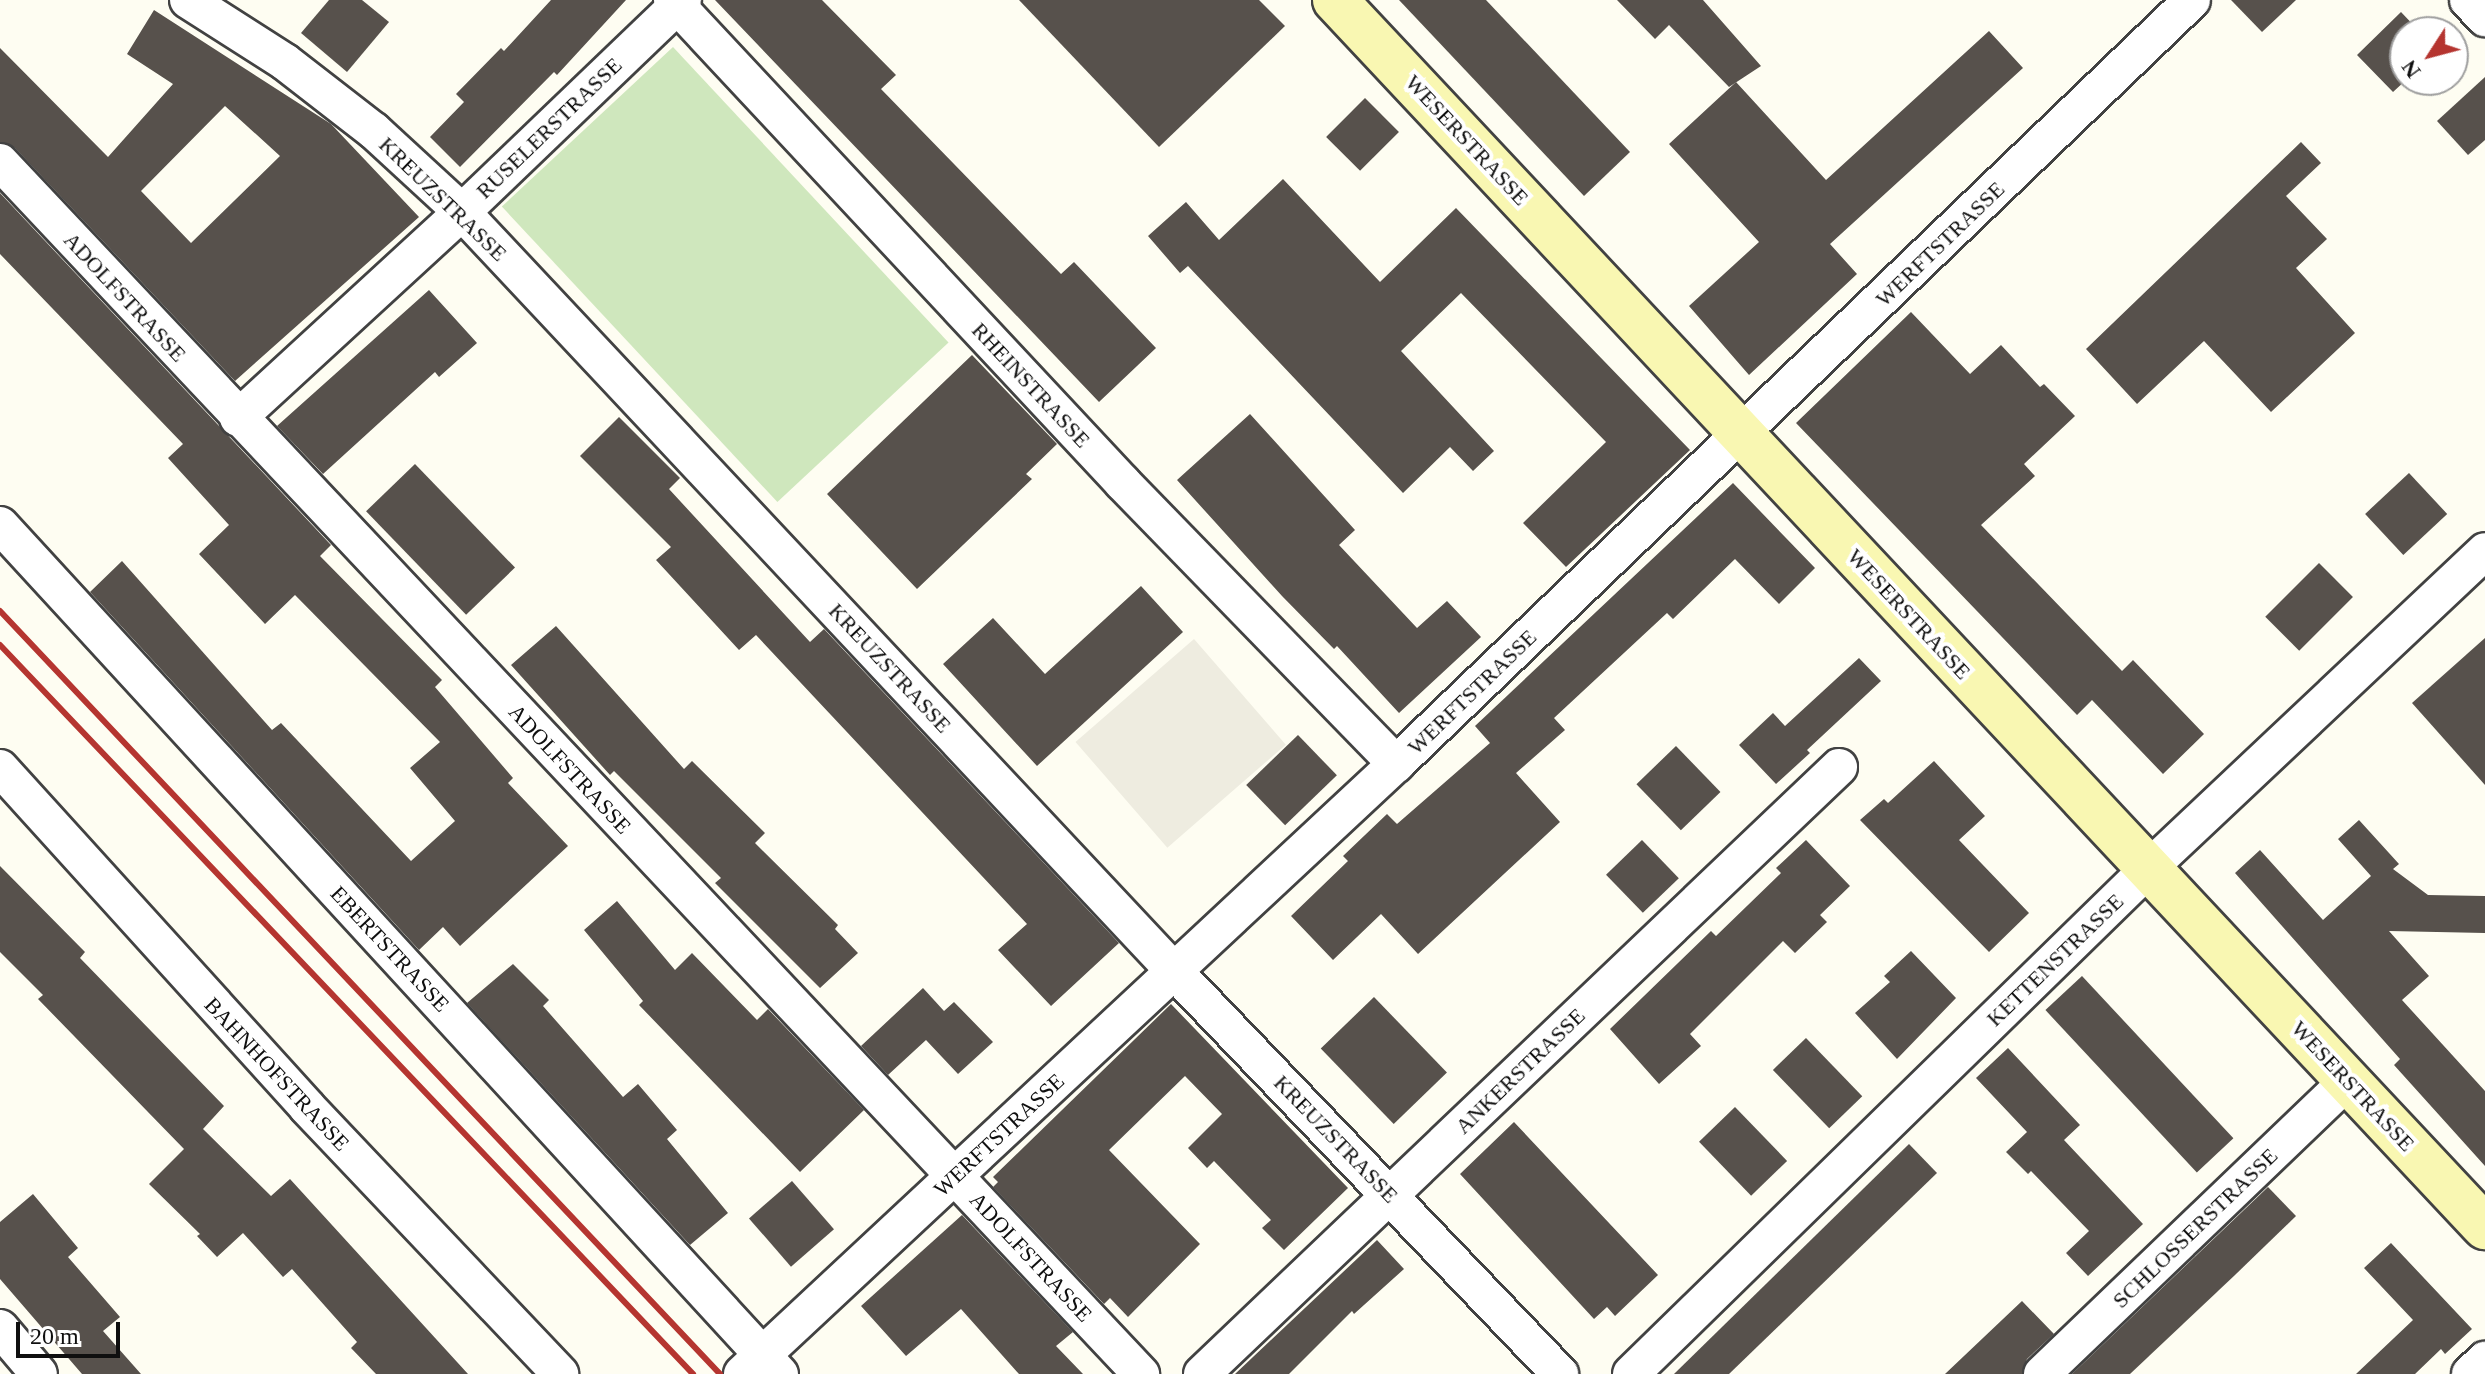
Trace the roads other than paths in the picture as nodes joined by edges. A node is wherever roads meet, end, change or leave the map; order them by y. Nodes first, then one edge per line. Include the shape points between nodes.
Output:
1 (188, 0) edge
2 (1335, 0) edge
3 (2192, 0) edge
4 (2468, 0) edge
5 (678, 2) edge
6 (2485, 18) edge
7 (0, 162) edge
8 (462, 212) junction
9 (238, 418) junction
10 (1743, 434) junction
11 (0, 525) edge
12 (2485, 551) edge
13 (1396, 764) junction
14 (1839, 767) dead end
15 (0, 768) edge
16 (2149, 868) junction
17 (1175, 972) junction
18 (2348, 1081) junction
19 (956, 1176) junction
20 (1390, 1195) junction
21 (2485, 1227) edge
22 (0, 1328) edge
23 (2485, 1360) edge
24 (762, 1368) edge
25 (39, 1374) edge
26 (560, 1374) edge
27 (1141, 1374) edge
28 (1202, 1374) edge
29 (1560, 1374) edge
30 (1631, 1374) edge
31 (2042, 1374) edge
32 (2470, 1374) edge

1 - 8 street, KREUZSTRASSE via 285,62
2 - 10 street, WESERSTRASSE
3 - 10 street, WERFTSTRASSE
4 - 6 street
5 - 8 street, RUSELERSTRASSE
5 - 13 street, RHEINSTRASSE via 1112,472
7 - 9 street, ADOLFSTRASSE
8 - 9 street, RUSELERSTRASSE
8 - 17 street, KREUZSTRASSE
9 - 19 street, ADOLFSTRASSE
10 - 13 street, WERFTSTRASSE
10 - 16 street, WESERSTRASSE
11 - 24 street, EBERTSTRASSE
12 - 16 street, KETTENSTRASSE
13 - 17 street, WERFTSTRASSE
14 - 20 street, ANKERSTRASSE
15 - 26 street, BAHNHOFSTRASSE via 307,1107
16 - 18 street, WESERSTRASSE
16 - 30 street, KETTENSTRASSE
17 - 19 street, WERFTSTRASSE
17 - 20 street, KREUZSTRASSE
18 - 21 street, WESERSTRASSE
18 - 31 street, SCHLOSSERSTRASSE
19 - 24 street, WERFTSTRASSE
19 - 27 street, ADOLFSTRASSE
20 - 28 street, ANKERSTRASSE
20 - 29 street, KREUZSTRASSE
22 - 25 street
23 - 32 street

